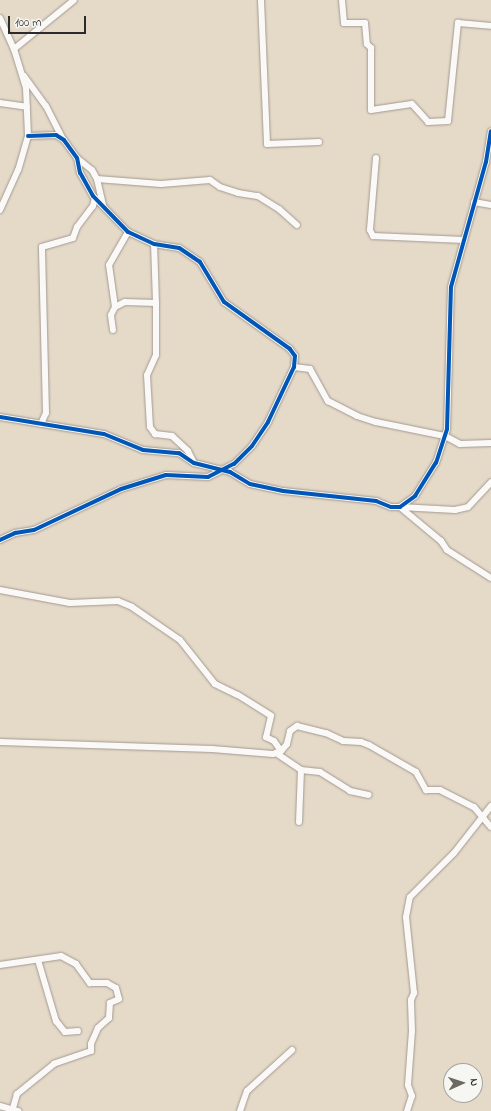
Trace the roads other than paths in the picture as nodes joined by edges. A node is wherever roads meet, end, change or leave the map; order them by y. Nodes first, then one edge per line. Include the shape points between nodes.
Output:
1 (74, 0) edge
2 (261, 0) edge
3 (342, 0) edge
4 (0, 18) edge
5 (491, 26) edge
6 (14, 49) junction
7 (22, 73) junction
8 (0, 103) edge
9 (28, 107) junction
10 (491, 131) edge
11 (28, 136) junction
12 (64, 140) junction
13 (319, 142) dead end
14 (77, 158) junction
15 (376, 158) dead end
16 (97, 179) junction
17 (95, 198) junction
18 (474, 202) junction
19 (491, 205) edge
20 (102, 206) junction
21 (0, 210) edge
22 (297, 225) dead end
23 (128, 232) junction
24 (464, 240) junction
25 (154, 244) junction
26 (156, 303) junction
27 (114, 307) junction
28 (113, 330) dead end
29 (294, 367) junction
30 (0, 417) edge
31 (41, 424) junction
32 (445, 436) junction
33 (491, 443) edge
34 (194, 463) junction
35 (223, 470) junction
36 (491, 482) edge
37 (400, 507) junction
38 (0, 540) edge
39 (491, 578) edge
40 (0, 590) edge
41 (0, 742) edge
42 (279, 752) junction
43 (301, 770) junction
44 (369, 795) dead end
45 (491, 808) edge
46 (484, 818) junction
47 (299, 822) dead end
48 (491, 826) edge
49 (38, 960) junction
50 (0, 965) edge
51 (78, 1031) dead end
52 (292, 1050) dead end
53 (0, 1106) edge
54 (14, 1110) edge
55 (240, 1111) edge
56 (407, 1111) edge

1 - 6 street
2 - 13 street via 267,144
3 - 5 street via 344,23 365,23 367,44 371,48 371,110 412,104 428,122 448,121 458,23
4 - 6 street
6 - 7 street
7 - 9 street
7 - 12 street via 46,106
8 - 9 street
9 - 11 street
10 - 18 street via 486,162
11 - 12 street via 56,135
11 - 21 street via 18,170
12 - 14 street
14 - 16 street via 92,170
14 - 17 street via 80,173
15 - 24 street via 370,230 373,236
16 - 20 street
16 - 22 street via 153,184 210,180 220,187 258,196 279,209
17 - 20 street
17 - 31 street via 93,206 77,227 73,238 42,247 46,413
18 - 19 street
18 - 24 street
20 - 23 street
23 - 25 street
23 - 27 street via 109,265
24 - 32 street via 451,287 450,387
25 - 26 street
25 - 29 street via 179,248 200,262 224,302 290,349 295,356
26 - 27 street via 125,302
26 - 34 street via 156,355 147,375 150,427 155,434 172,436 188,451
27 - 28 street via 111,315
29 - 32 street via 310,369 328,401 357,416
29 - 35 street via 278,407 260,434 234,464
30 - 31 street
31 - 34 street via 104,434 143,450 179,453
32 - 33 street via 460,444
32 - 37 street via 436,463 423,485 415,496
34 - 35 street
35 - 37 street via 257,486 376,501 391,507
35 - 38 street via 208,478 166,475 121,489 34,530 15,533
36 - 37 street via 468,506 461,508 431,510
37 - 39 street via 441,541 447,550
40 - 42 street via 70,603 118,601 132,607 180,640 215,684 271,716 266,737 274,741
41 - 42 street
42 - 43 street
42 - 46 street via 286,744 290,732 297,726 326,733 343,741 361,742 416,772 426,790 440,790 449,794 474,807
43 - 44 street via 320,772 350,791
43 - 47 street
45 - 46 street
46 - 48 street
46 - 56 street via 476,823 454,853 410,897 406,917 414,993 411,1000 412,1031 408,1085 412,1096
49 - 50 street
49 - 51 street via 56,1021 66,1032
49 - 54 street via 60,956 68,958 80,968 90,983 107,983 116,988 119,999 110,1003 109,1018 98,1028 91,1044 91,1051 54,1064 17,1094
52 - 55 street via 247,1091
53 - 54 street

